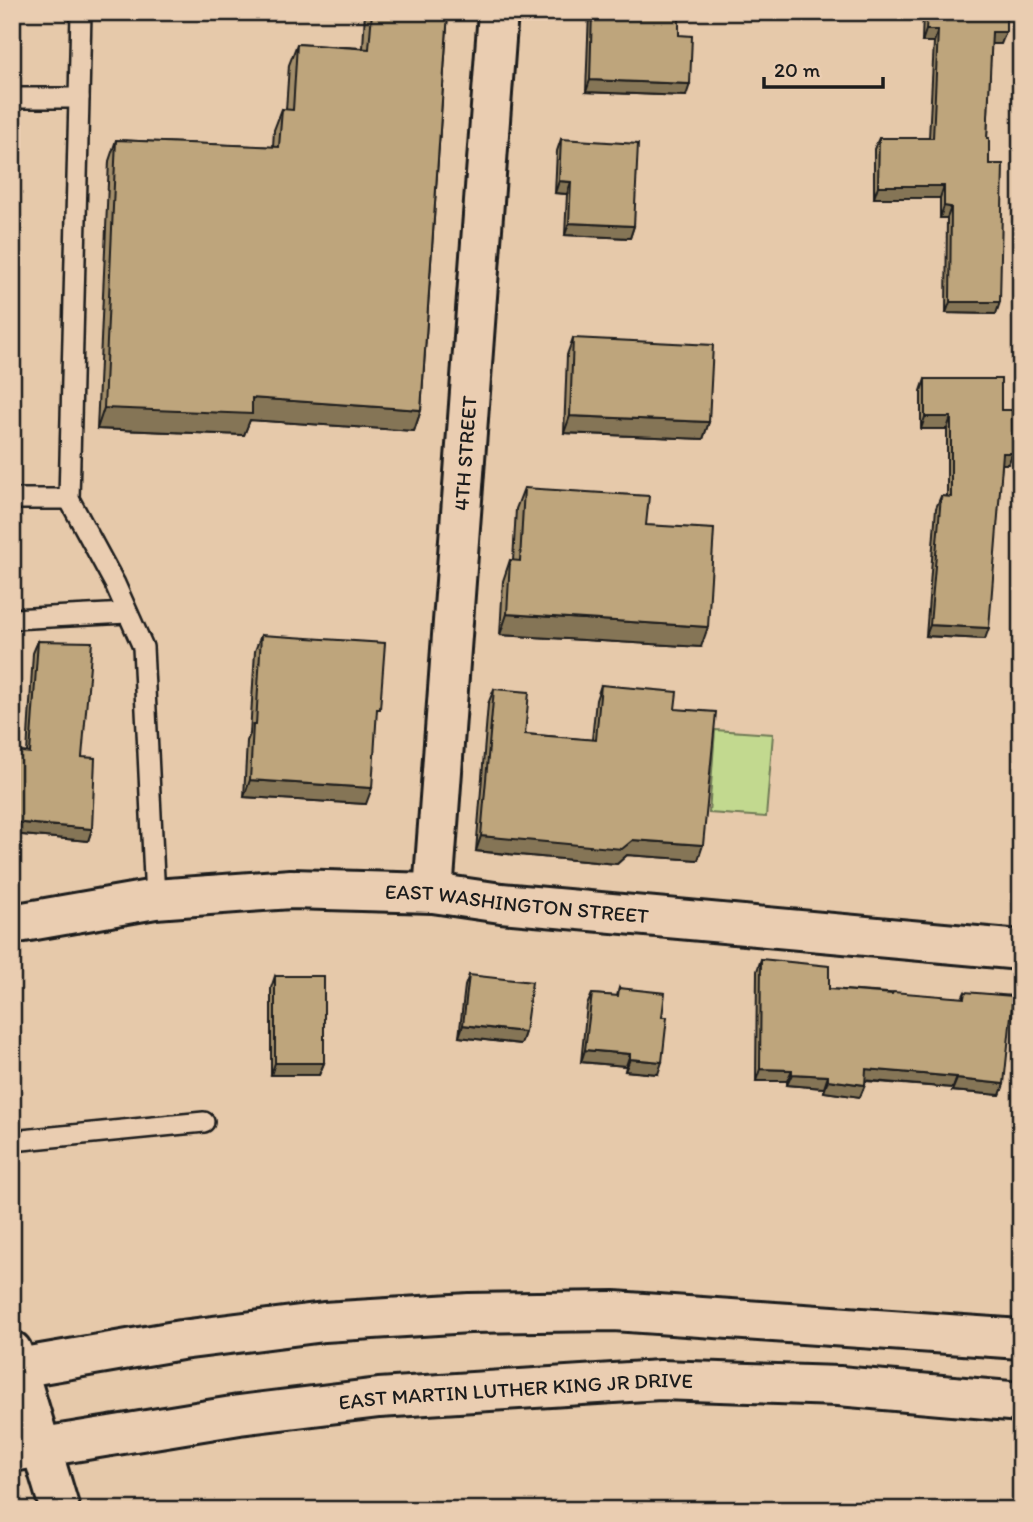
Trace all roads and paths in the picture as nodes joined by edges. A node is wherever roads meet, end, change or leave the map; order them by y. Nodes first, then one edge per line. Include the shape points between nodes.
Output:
1 (81, 12) edge
2 (498, 12) edge
3 (12, 99) edge
4 (79, 99) junction
5 (12, 499) edge
6 (69, 499) junction
7 (127, 613) junction
8 (12, 619) edge
9 (433, 893) junction
10 (155, 899) junction
11 (12, 924) edge
12 (1021, 950) edge
13 (204, 1122) dead end
14 (12, 1141) edge
15 (1021, 1339) edge
16 (14, 1363) edge
17 (1021, 1402) edge
18 (27, 1450) edge
19 (60, 1510) edge

1 - 4 lane
2 - 9 main road, 4TH STREET
3 - 4 lane
4 - 6 lane
5 - 6 lane
6 - 7 lane
7 - 8 lane
7 - 10 lane via 143,647
9 - 10 main road, EAST WASHINGTON STREET via 291,889
9 - 12 main road, EAST WASHINGTON STREET via 501,904
10 - 11 main road, EAST WASHINGTON STREET
13 - 14 lane
15 - 16 main road via 614,1311 470,1313 311,1324
16 - 18 main road
17 - 18 main road, EAST MARTIN LUTHER KING JR DRIVE via 839,1386 660,1380 379,1398 239,1415
18 - 19 main road

